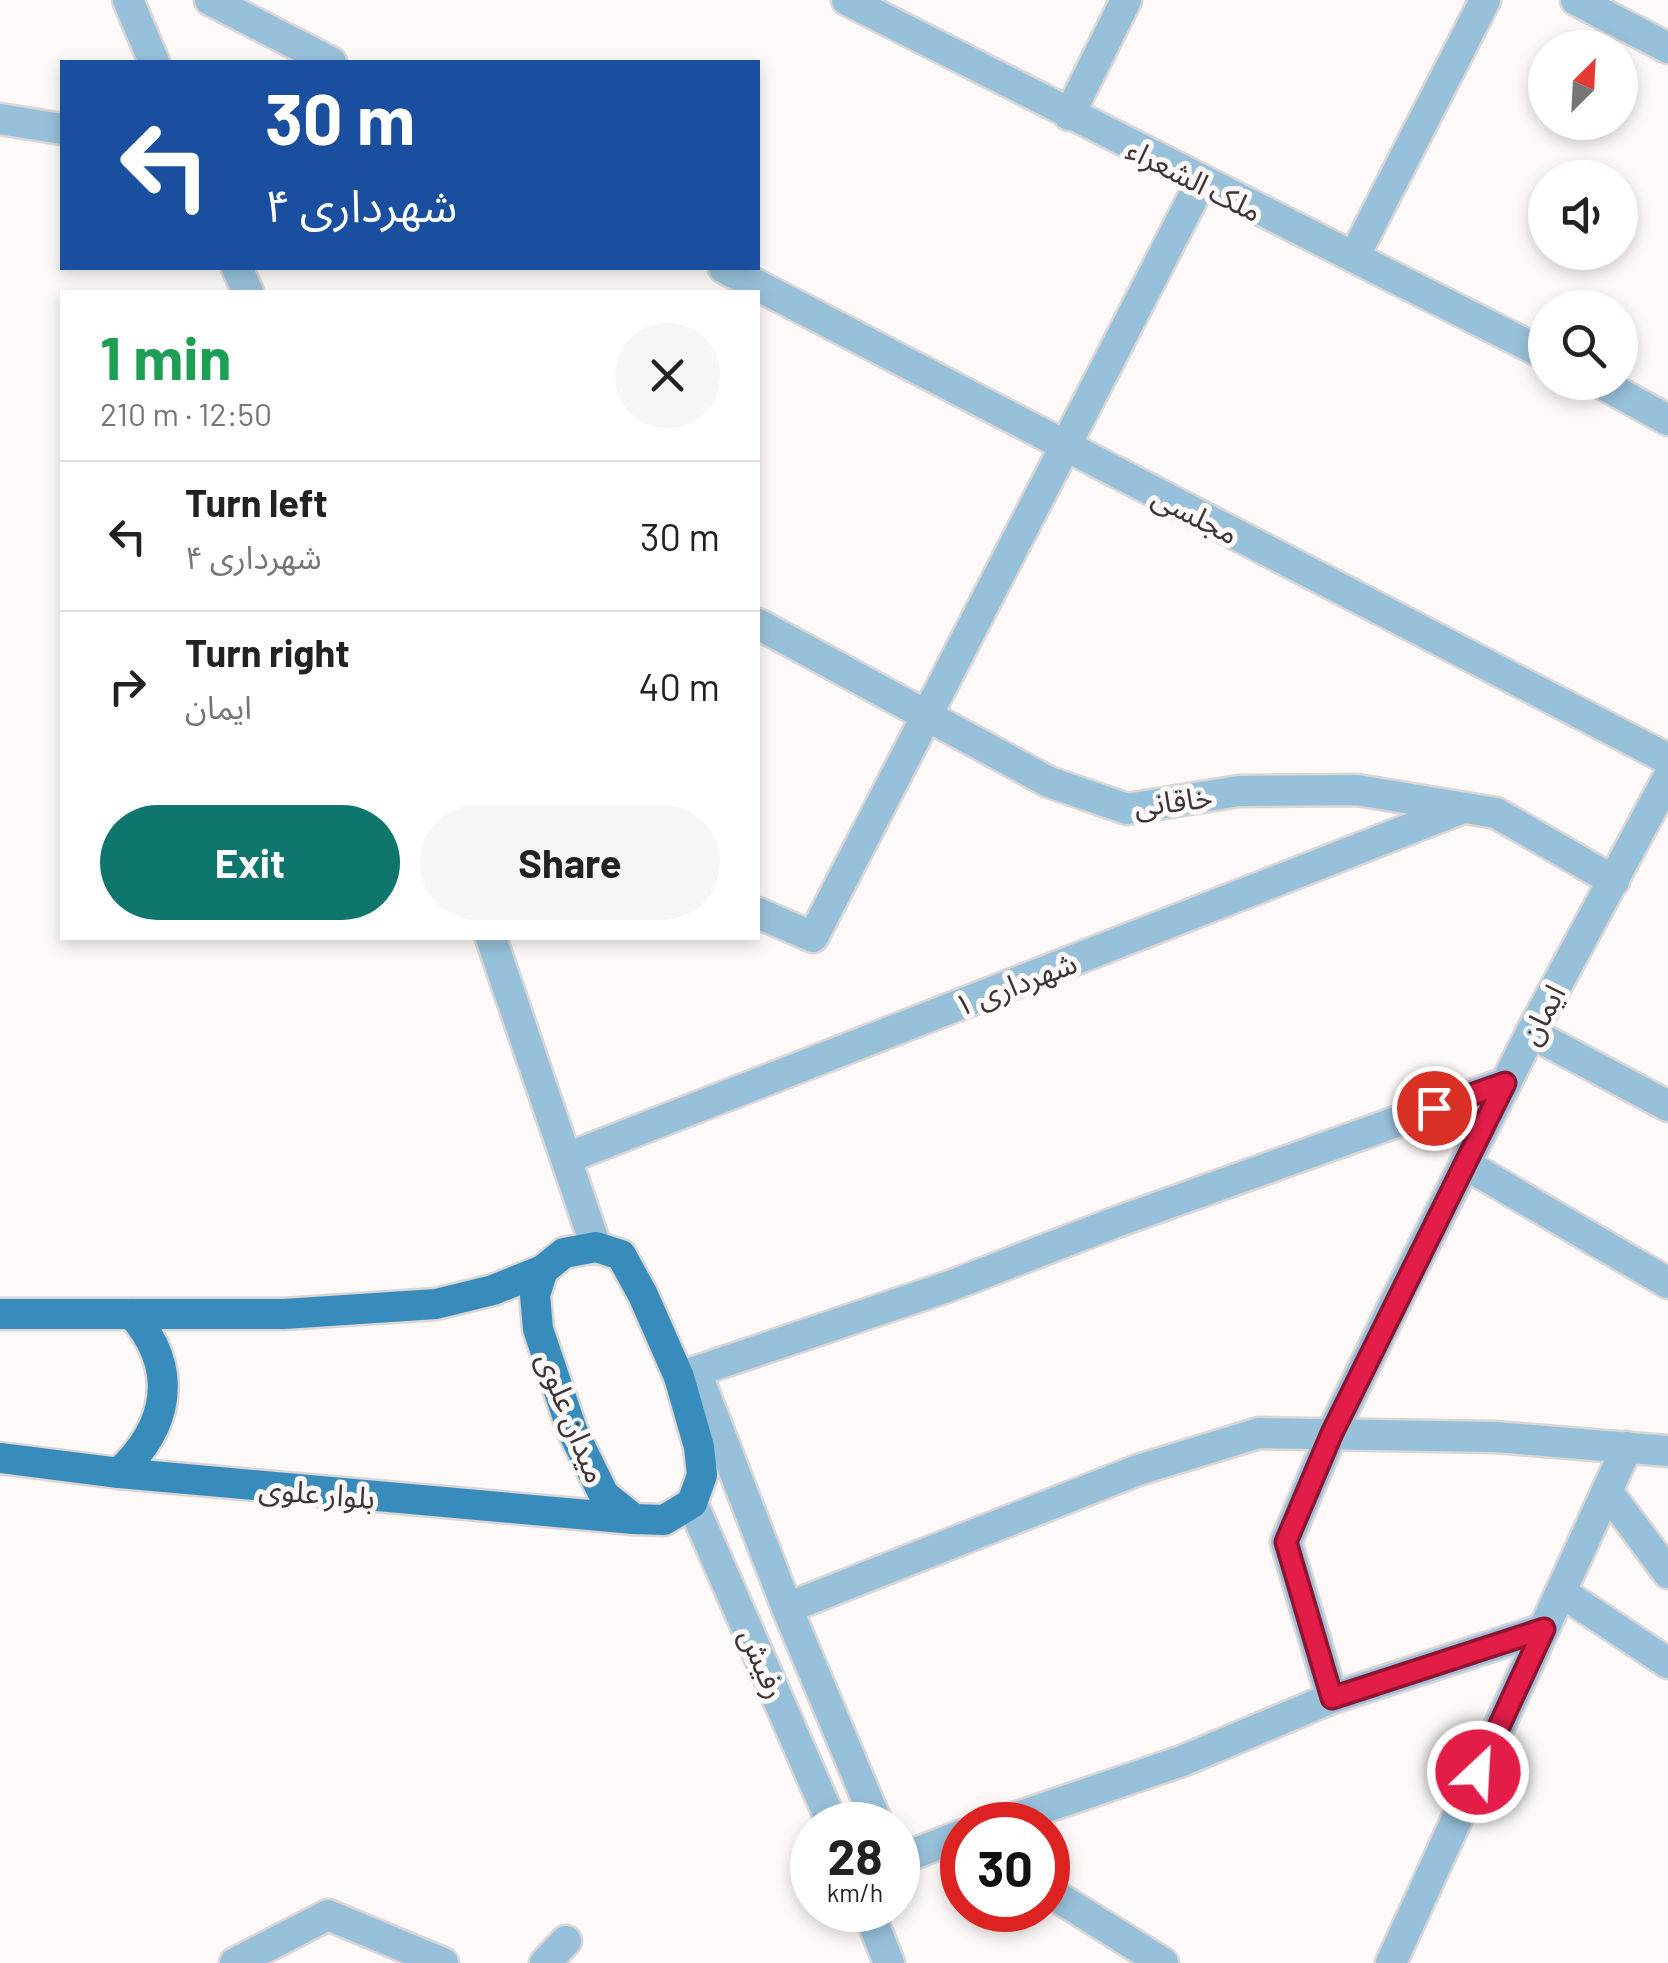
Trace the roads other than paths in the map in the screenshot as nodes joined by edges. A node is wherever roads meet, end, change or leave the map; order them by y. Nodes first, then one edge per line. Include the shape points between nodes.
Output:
1 (128, 0) edge
2 (210, 0) edge
3 (847, 0) edge
4 (1126, 0) edge
5 (1485, 0) edge
6 (1576, 0) edge
7 (1668, 48) edge
8 (153, 60) edge
9 (327, 60) edge
10 (1069, 115) junction
11 (0, 119) edge
12 (60, 129) edge
13 (1201, 182) junction
14 (1354, 257) junction
15 (728, 270) edge
16 (1528, 345) edge
17 (1631, 400) edge
18 (1668, 420) edge
19 (1066, 446) junction
20 (760, 625) edge
21 (926, 718) junction
22 (1668, 759) edge
23 (1668, 778) edge
24 (1462, 808) junction
25 (1614, 881) junction
26 (760, 915) edge
27 (492, 940) edge
28 (1531, 1033) junction
29 (1505, 1083) junction
30 (1668, 1106) edge
31 (567, 1158) junction
32 (1465, 1164) junction
33 (596, 1247) junction
34 (543, 1270) junction
35 (1668, 1283) edge
36 (0, 1314) edge
37 (132, 1314) junction
38 (687, 1374) junction
39 (1332, 1433) junction
40 (1627, 1447) junction
41 (1668, 1450) edge
42 (0, 1458) edge
43 (119, 1473) junction
44 (1607, 1491) junction
45 (692, 1503) junction
46 (634, 1520) junction
47 (1668, 1573) edge
48 (1561, 1592) junction
49 (788, 1608) junction
50 (1544, 1629) junction
51 (1668, 1662) edge
52 (1332, 1698) junction
53 (823, 1802) edge
54 (868, 1802) edge
55 (1062, 1802) edge
56 (1070, 1906) edge
57 (877, 1932) edge
58 (1402, 1959) edge
59 (235, 1963) edge
60 (443, 1963) edge
61 (890, 1963) edge
62 (1163, 1963) edge

1 - 8 street
2 - 9 street
3 - 10 street, ملک الشعراء
4 - 10 street
5 - 14 street
6 - 7 street
10 - 13 street, ملک الشعراء
11 - 12 street
13 - 14 street, ملک الشعراء
13 - 19 street
14 - 16 street, ملک الشعراء
15 - 19 street, مجلسی
17 - 18 street
19 - 21 street
19 - 22 street, مجلسی
20 - 21 street, خاقانی
21 - 24 street, خاقانی via 1049,782 1126,809 1239,791 1358,790
21 - 26 street via 813,937
23 - 25 street, ایمان
24 - 25 street, خاقانی via 1496,813
24 - 31 street, شهرداری ۱
25 - 28 street, ایمان
27 - 31 street
28 - 29 street, ایمان
28 - 30 street
29 - 32 street, ایمان
29 - 38 street via 950,1286
31 - 33 street
32 - 35 street
32 - 39 street, ایمان
33 - 34 main road via 564,1253
33 - 38 main road via 621,1255
34 - 37 main road via 436,1304
34 - 46 main road, میدان علوی via 534,1295 538,1329 572,1430 604,1494
36 - 37 main road
37 - 43 main road via 149,1334 163,1394 149,1438
38 - 45 main road via 702,1475
38 - 49 street
39 - 40 street
39 - 49 street via 1259,1433 1138,1470
39 - 52 street, ایمان via 1286,1542
40 - 41 street
40 - 44 street
42 - 43 main road, بلوار علوی
43 - 46 main road, بلوار علوی
44 - 47 street
44 - 48 street
45 - 46 main road via 664,1520
45 - 53 street, رفیش
48 - 50 street
48 - 51 street
49 - 54 street
50 - 52 street
50 - 58 street
52 - 55 street
56 - 62 street
57 - 61 street
59 - 60 street via 328,1915

